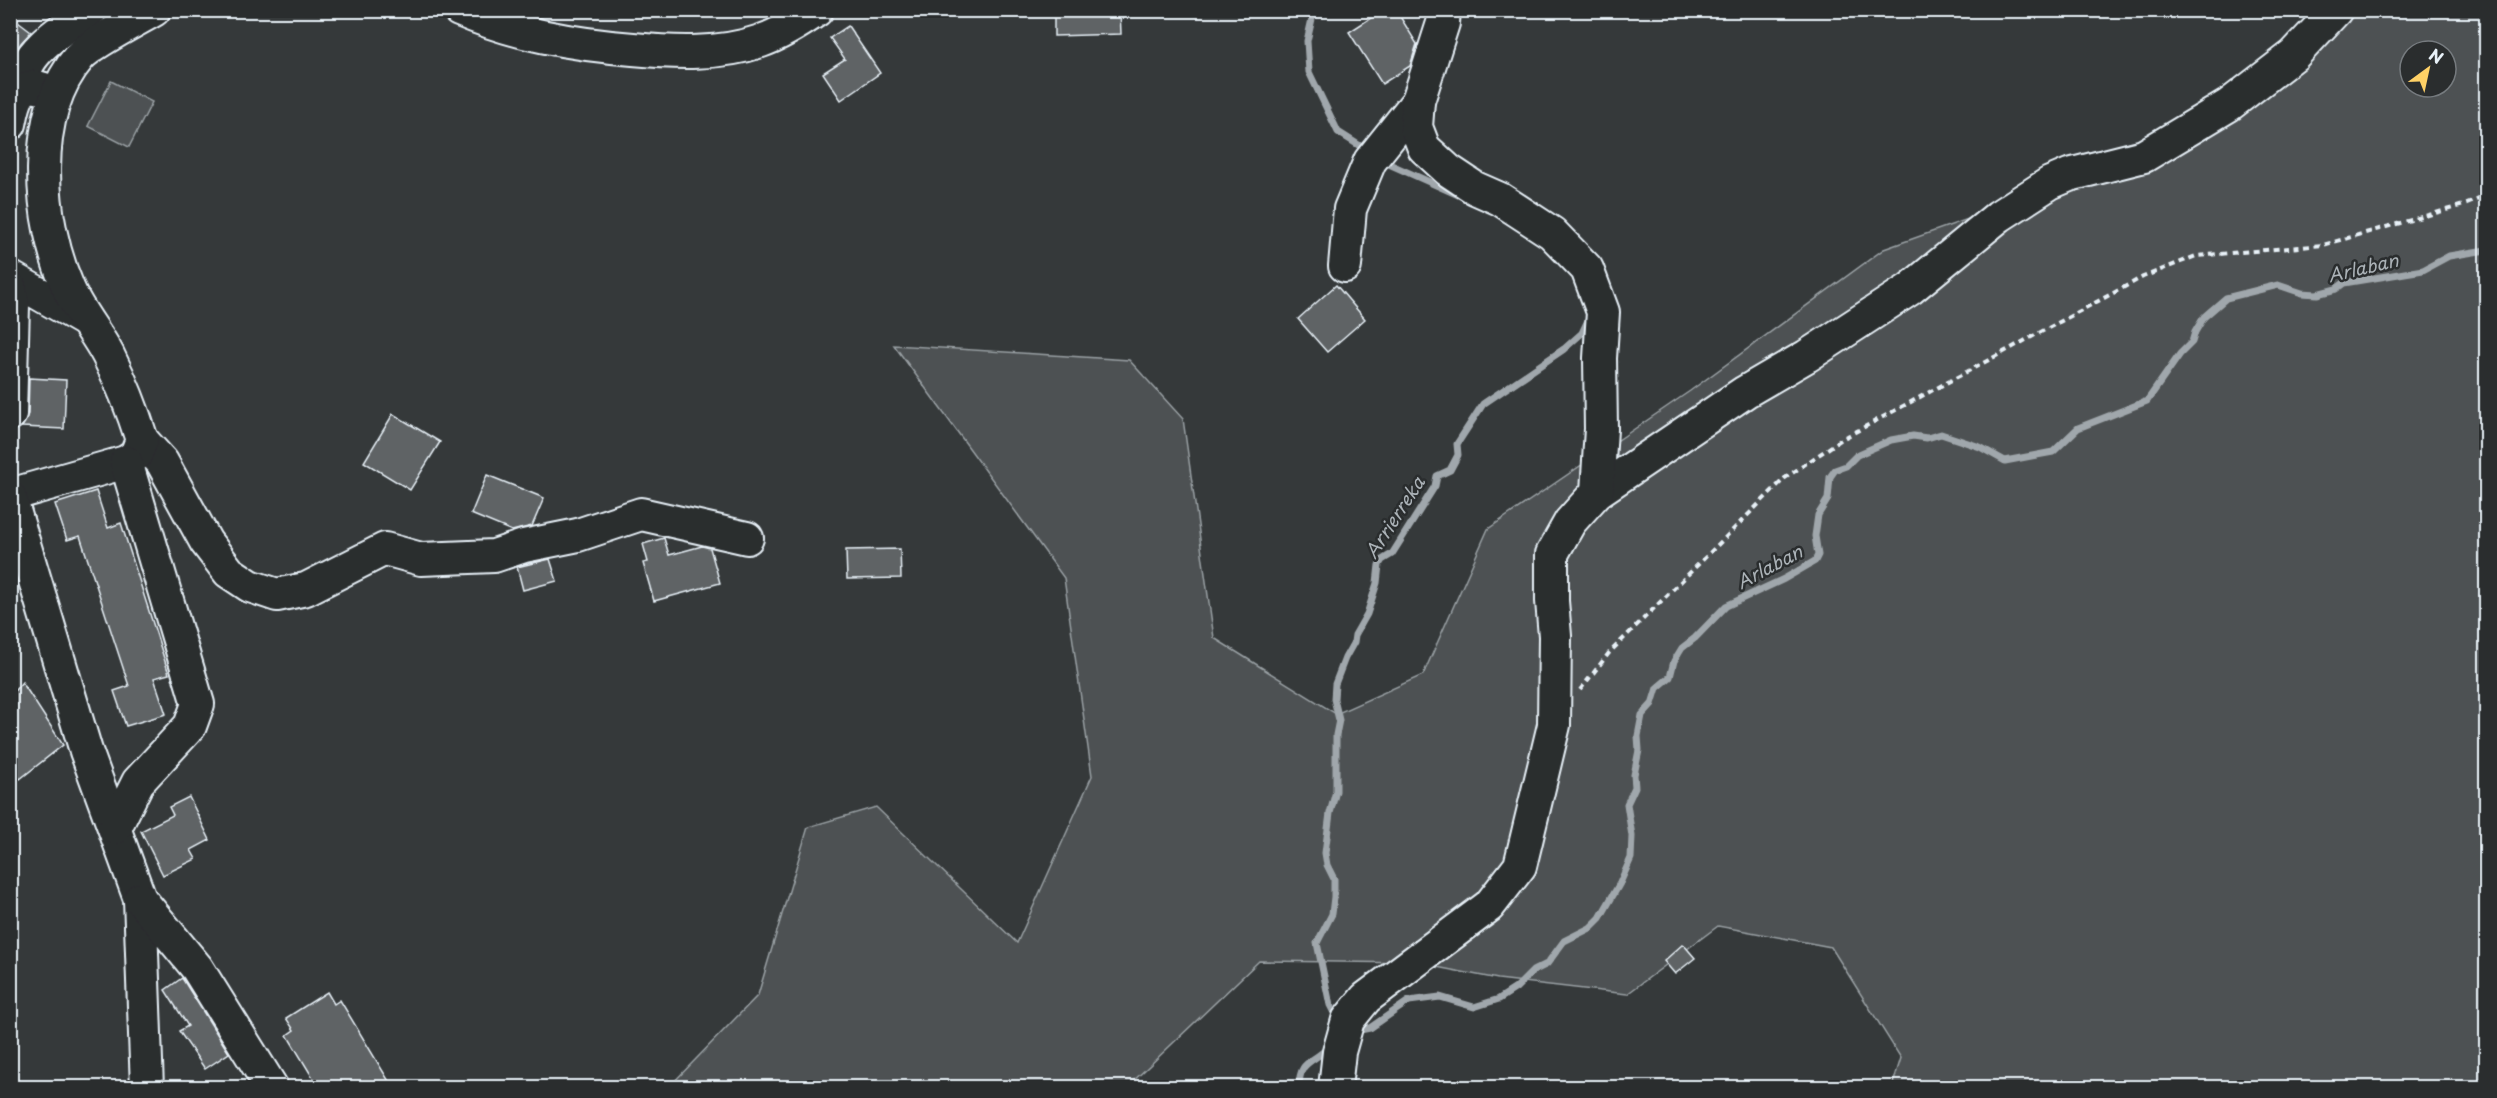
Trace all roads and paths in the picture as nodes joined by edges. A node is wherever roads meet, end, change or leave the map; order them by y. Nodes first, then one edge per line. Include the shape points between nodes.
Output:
1 (91, 10) edge
2 (154, 10) edge
3 (459, 10) edge
4 (818, 10) edge
5 (1444, 10) edge
6 (2336, 10) edge
7 (25, 88) junction
8 (58, 94) junction
9 (1418, 101) junction
10 (10, 124) edge
11 (2487, 196) edge
12 (1345, 266) dead end
13 (10, 277) edge
14 (10, 287) edge
15 (87, 321) junction
16 (10, 414) edge
17 (134, 451) junction
18 (1597, 492) junction
19 (10, 496) edge
20 (747, 538) dead end
21 (1554, 725) junction
22 (96, 778) junction
23 (138, 782) junction
24 (115, 828) junction
25 (140, 899) junction
26 (147, 1088) edge
27 (272, 1088) edge
28 (1335, 1088) edge

1 - 7 street via 52,36 27,66
2 - 8 street via 81,55
3 - 4 street via 530,35 576,44 665,52 719,51 760,41
5 - 9 street
6 - 18 street via 2294,55 2229,105 2144,156 2050,183 1999,216 1910,289 1745,392
7 - 8 street via 38,87
7 - 10 street via 16,96
8 - 15 street via 45,150 49,227 68,289
9 - 12 street via 1376,153 1350,209
9 - 18 street via 1416,127 1424,148 1475,188 1500,199 1552,233 1587,269 1603,312
11 - 21 path via 2323,245 2196,256 2143,277 1842,439 1785,478 1726,536 1609,653
13 - 15 street
14 - 16 street via 14,323
15 - 17 street via 108,355
17 - 19 street
17 - 20 street via 162,462 206,542 229,572 250,586 277,595 306,589 385,549 421,559 494,556 641,514
17 - 23 street via 198,704 190,726
18 - 21 street via 1570,522 1552,554
19 - 22 street
21 - 28 street via 1520,866 1489,906 1366,998 1348,1020
22 - 23 street via 121,787
22 - 24 street
23 - 24 street
24 - 25 street
25 - 26 street
25 - 27 street via 197,968

